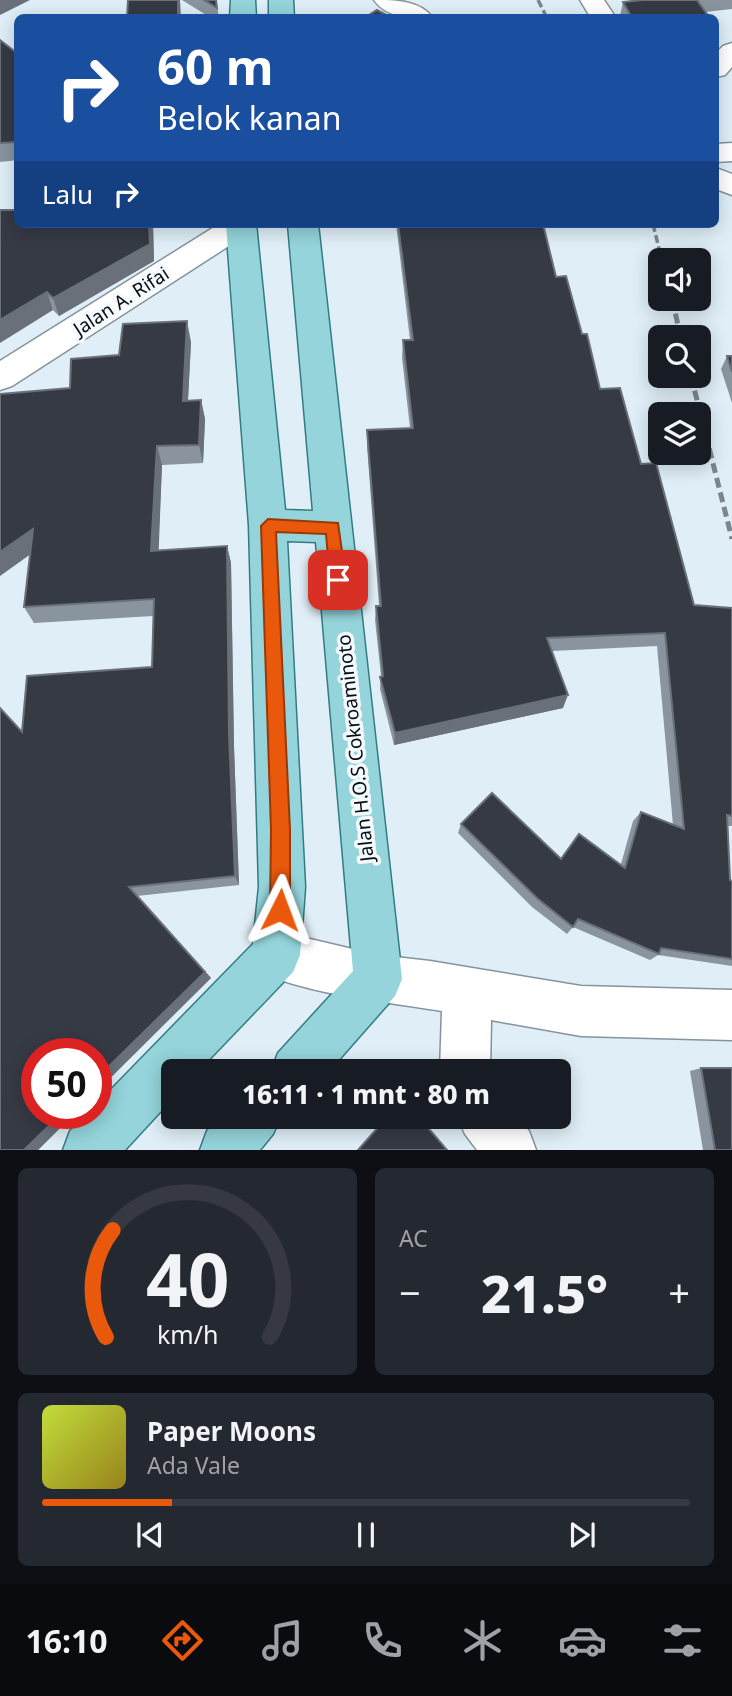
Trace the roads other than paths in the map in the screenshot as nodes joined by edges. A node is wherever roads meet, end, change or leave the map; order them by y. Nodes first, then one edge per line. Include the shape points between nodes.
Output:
1 (387, 0) edge
2 (413, 14) edge
3 (732, 51) edge
4 (719, 66) edge
5 (235, 228) edge
6 (241, 228) edge
7 (303, 228) edge
8 (0, 377) edge
9 (268, 526) junction
10 (333, 527) junction
11 (276, 955) junction
12 (377, 979) junction
13 (467, 991) junction
14 (732, 1015) edge
15 (307, 1059) edge
16 (465, 1059) edge
17 (245, 1129) edge
18 (493, 1129) edge
19 (89, 1150) edge
20 (226, 1150) edge
21 (510, 1150) edge

1 - 2 street
3 - 4 street
5 - 8 street, Jalan A. Rifai
6 - 9 main road
7 - 10 main road, Jalan H.O.S Cokroaminoto
9 - 10 main road
9 - 11 main road via 282,887
10 - 12 main road, Jalan H.O.S Cokroaminoto
11 - 12 street
11 - 19 main road
12 - 13 street
12 - 15 main road
13 - 14 street via 581,1012
13 - 16 street
17 - 20 main road
18 - 21 street

